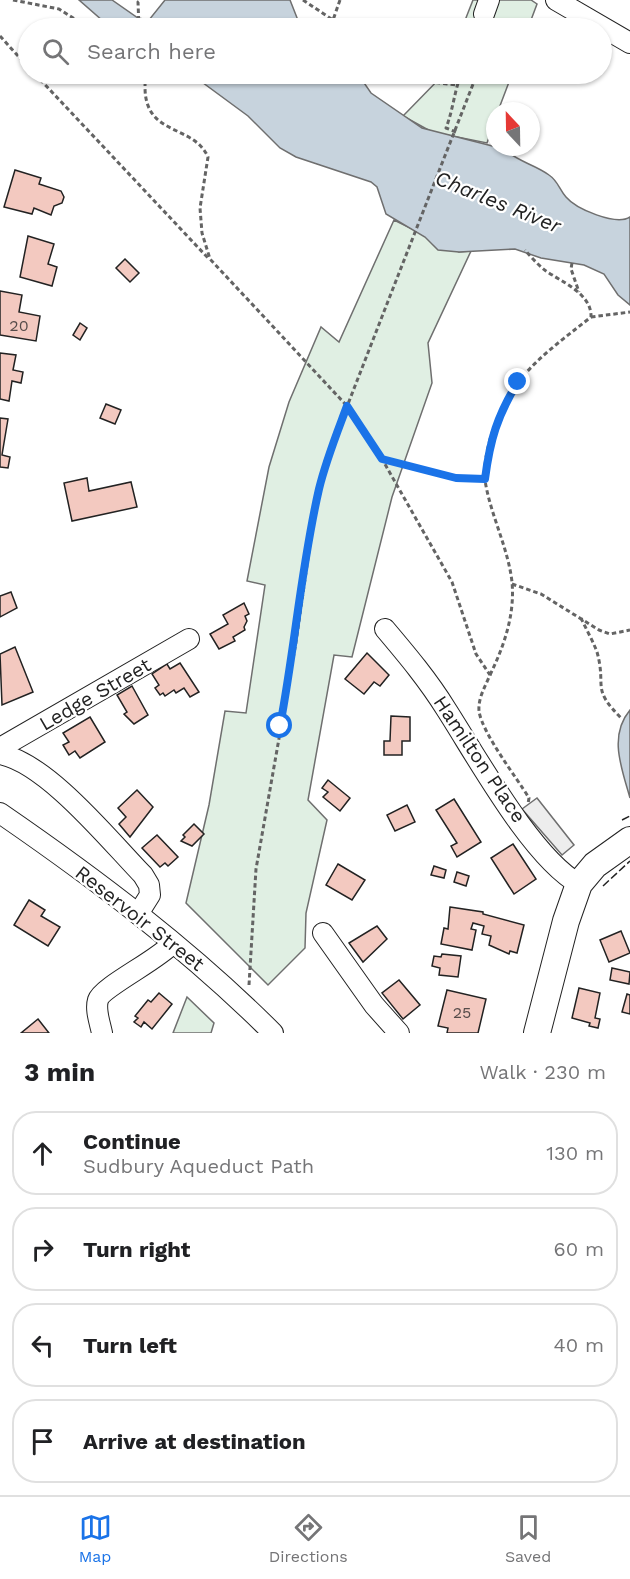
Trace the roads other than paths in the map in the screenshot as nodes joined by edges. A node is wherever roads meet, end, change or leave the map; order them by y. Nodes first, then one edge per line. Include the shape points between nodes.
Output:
1 (556, 0) edge
2 (587, 18) edge
3 (612, 33) edge
4 (630, 43) edge
5 (385, 629) dead end
6 (189, 639) dead end
7 (0, 748) edge
8 (0, 754) edge
9 (0, 813) edge
10 (630, 840) edge
11 (579, 884) junction
12 (138, 914) junction
13 (323, 933) dead end
14 (173, 943) junction
15 (102, 1033) edge
16 (273, 1033) edge
17 (399, 1033) edge
18 (537, 1033) edge

1 - 2 street
3 - 4 street
5 - 11 street, Hamilton Place via 426,679 525,828 558,870
6 - 7 street, Ledge Street
8 - 12 street via 20,761 48,780 143,875 150,895
9 - 12 street, Reservoir Street
10 - 11 main road via 595,865
11 - 18 main road
12 - 14 street, Reservoir Street
13 - 17 street
14 - 15 street via 103,992 97,1007
14 - 16 street, Reservoir Street

